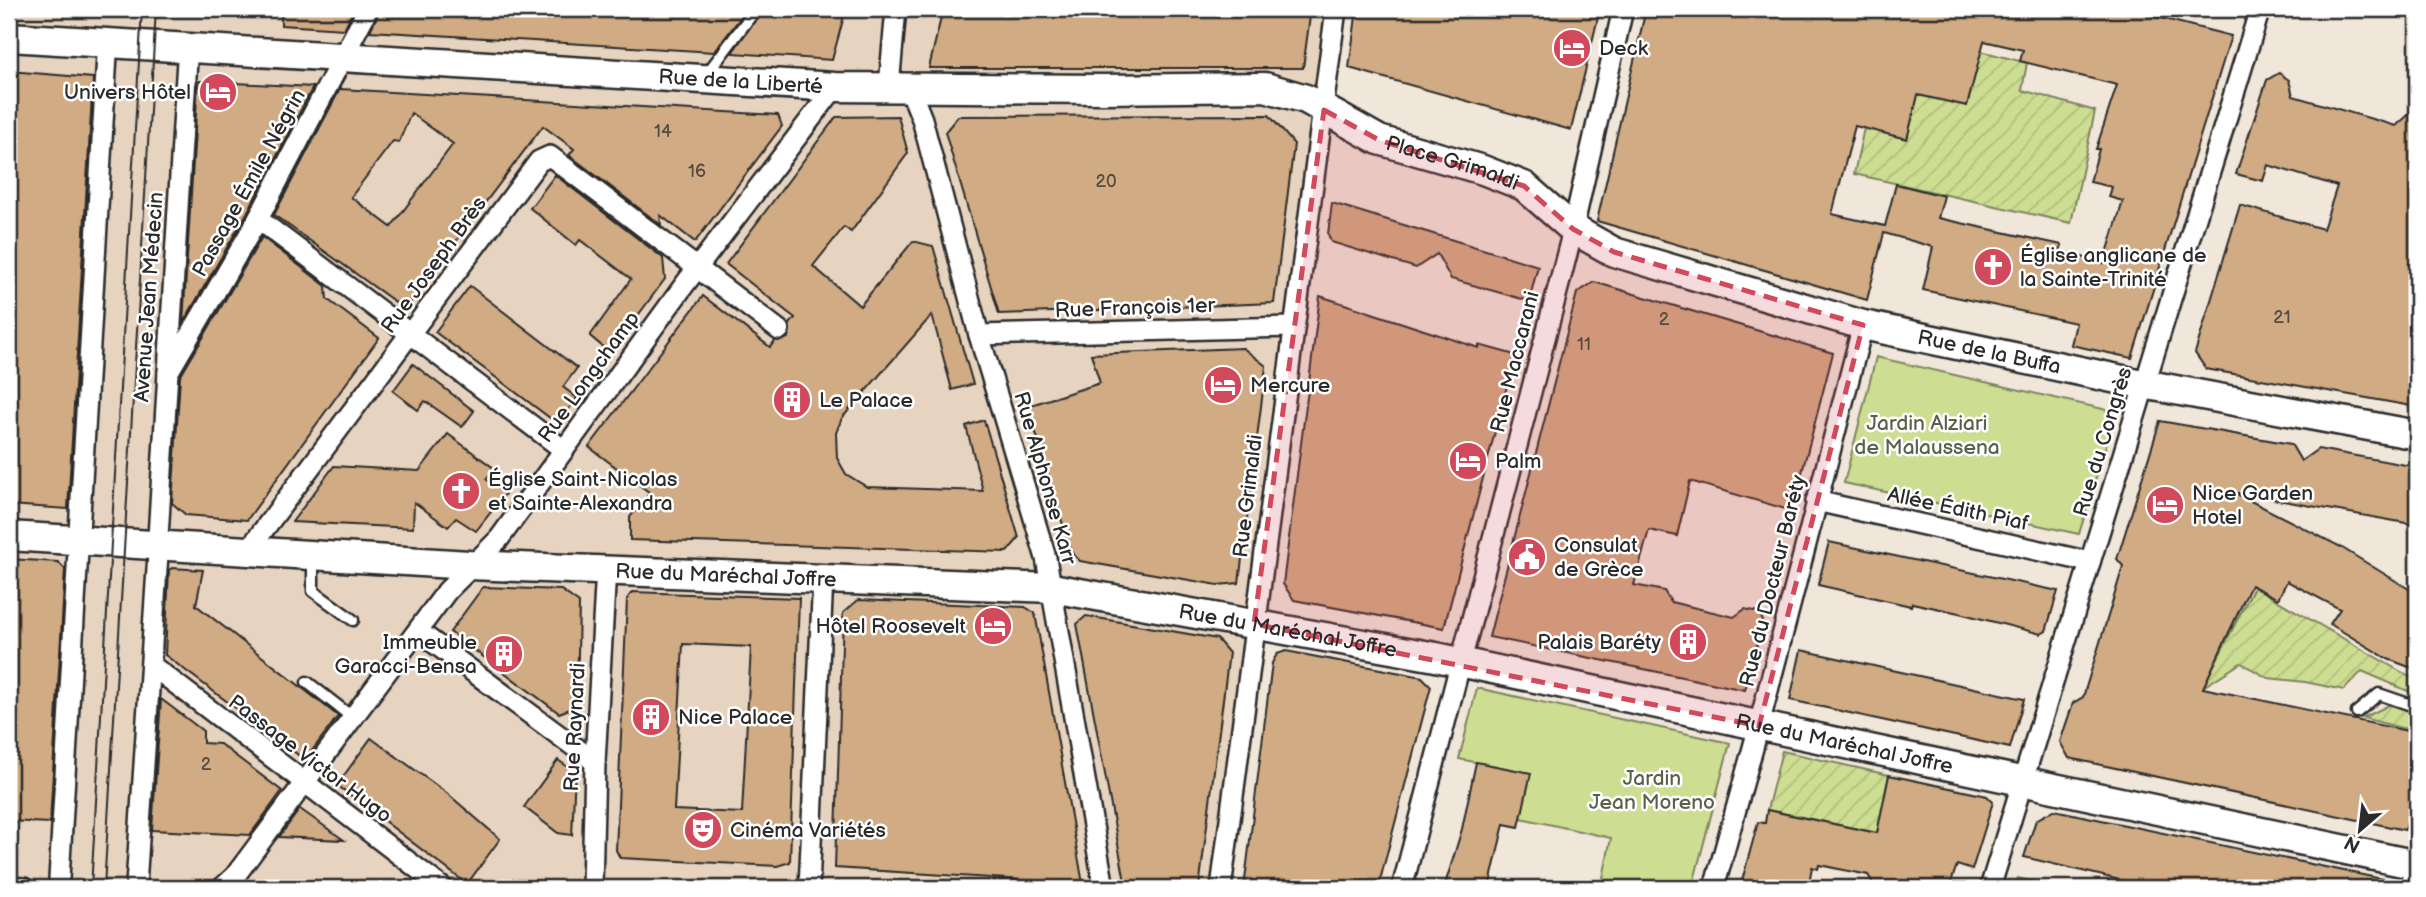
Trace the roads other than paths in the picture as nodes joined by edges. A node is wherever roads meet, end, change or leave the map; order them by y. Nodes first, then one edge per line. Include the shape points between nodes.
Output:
1 (368, 9) edge
2 (756, 9) edge
3 (895, 9) edge
4 (1336, 9) edge
5 (1623, 9) edge
6 (2260, 9) edge
7 (9, 37) edge
8 (107, 55) dead end
9 (342, 58) junction
10 (187, 60) dead end
11 (702, 81) junction
12 (900, 82) junction
13 (835, 87) junction
14 (1324, 110) junction
15 (258, 219) junction
16 (1573, 229) junction
17 (698, 267) junction
18 (1863, 325) junction
19 (1292, 327) junction
20 (779, 330) dead end
21 (410, 334) junction
22 (979, 335) junction
23 (166, 376) junction
24 (2146, 384) junction
25 (2417, 435) edge
26 (564, 450) junction
27 (1816, 501) junction
28 (9, 536) edge
29 (152, 545) junction
30 (247, 552) junction
31 (313, 555) junction
32 (2090, 562) junction
33 (469, 565) junction
34 (606, 569) junction
35 (822, 577) junction
36 (1052, 588) junction
37 (353, 620) dead end
38 (1254, 624) junction
39 (418, 631) junction
40 (1461, 663) junction
41 (151, 665) junction
42 (307, 682) dead end
43 (2417, 707) edge
44 (2357, 712) dead end
45 (352, 718) junction
46 (1759, 726) junction
47 (595, 762) junction
48 (2022, 782) junction
49 (303, 784) junction
50 (2417, 865) edge
51 (59, 879) dead end
52 (136, 884) dead end
53 (9, 887) edge
54 (24, 888) edge
55 (222, 888) edge
56 (443, 888) edge
57 (593, 888) edge
58 (809, 888) edge
59 (1104, 888) edge
60 (1221, 888) edge
61 (1402, 888) edge
62 (1714, 888) edge
63 (1990, 888) edge
64 (2409, 888) edge

1 - 9 street, Passage Émile Négrin
2 - 11 lane
3 - 12 street
4 - 14 street, Rue Grimaldi
5 - 16 street, Rue Maccarani
6 - 24 street, Rue du Congrès
7 - 9 street, Rue de la Liberté
8 - 51 street
9 - 11 street, Rue de la Liberté
9 - 15 street, Passage Émile Négrin
10 - 23 street, Avenue Jean Médecin
11 - 13 street, Rue de la Liberté
12 - 13 street, Rue de la Liberté
12 - 14 street, Rue de la Liberté via 1265,87 1292,92
12 - 22 street, Rue Alphonse Karr via 922,119
13 - 17 street, Rue Longchamp
14 - 16 street, Place Grimaldi via 1379,140 1524,186
14 - 19 street, Rue Grimaldi
15 - 21 street
15 - 23 street, Passage Émile Négrin
16 - 18 street, Rue de la Buffa via 1614,252
16 - 40 street, Rue Maccarani
17 - 20 street
17 - 21 street, Rue Joseph Brès via 550,156 539,161
17 - 26 street, Rue Longchamp
18 - 24 street, Rue de la Buffa
18 - 27 street, Rue du Docteur Baréty
19 - 22 street, Rue François 1er
19 - 38 street, Rue Grimaldi
21 - 26 street
21 - 30 street, Rue Joseph Brès
22 - 36 street, Rue Alphonse Karr
23 - 29 street, Avenue Jean Médecin
24 - 25 street, Rue de la Buffa
24 - 32 street, Rue du Congrès
26 - 33 street, Rue Longchamp via 499,539
27 - 32 street, Allée Édith Piaf
27 - 46 street, Rue du Docteur Baréty
28 - 29 street, Rue du Maréchal Joffre
29 - 30 street, Rue du Maréchal Joffre
29 - 41 street, Avenue Jean Médecin
30 - 31 street, Rue du Maréchal Joffre
31 - 33 street, Rue du Maréchal Joffre
31 - 37 lane via 313,591
32 - 48 street, Rue du Congrès
33 - 34 street, Rue du Maréchal Joffre
33 - 39 street, Rue Longchamp
34 - 35 street, Rue du Maréchal Joffre
34 - 47 street, Rue Raynardi
35 - 36 street, Rue du Maréchal Joffre
35 - 58 street
36 - 38 street, Rue du Maréchal Joffre
36 - 59 street, Rue Alphonse Karr
38 - 40 street, Rue du Maréchal Joffre
38 - 60 street, Rue Grimaldi
39 - 45 street, Rue Longchamp
39 - 47 street
40 - 46 street, Rue du Maréchal Joffre
40 - 61 street, Rue Maccarani
41 - 49 street, Passage Victor Hugo
41 - 52 street, Avenue Jean Médecin
42 - 45 lane
43 - 44 lane via 2379,694
45 - 49 street, Rue Longchamp
46 - 48 street, Rue du Maréchal Joffre
46 - 62 street, Rue du Docteur Baréty
47 - 57 street, Rue Raynardi
48 - 50 street, Rue du Maréchal Joffre
48 - 63 street, Rue du Congrès
49 - 55 street, Rue Longchamp
49 - 56 street, Passage Victor Hugo
50 - 64 street
53 - 54 street

